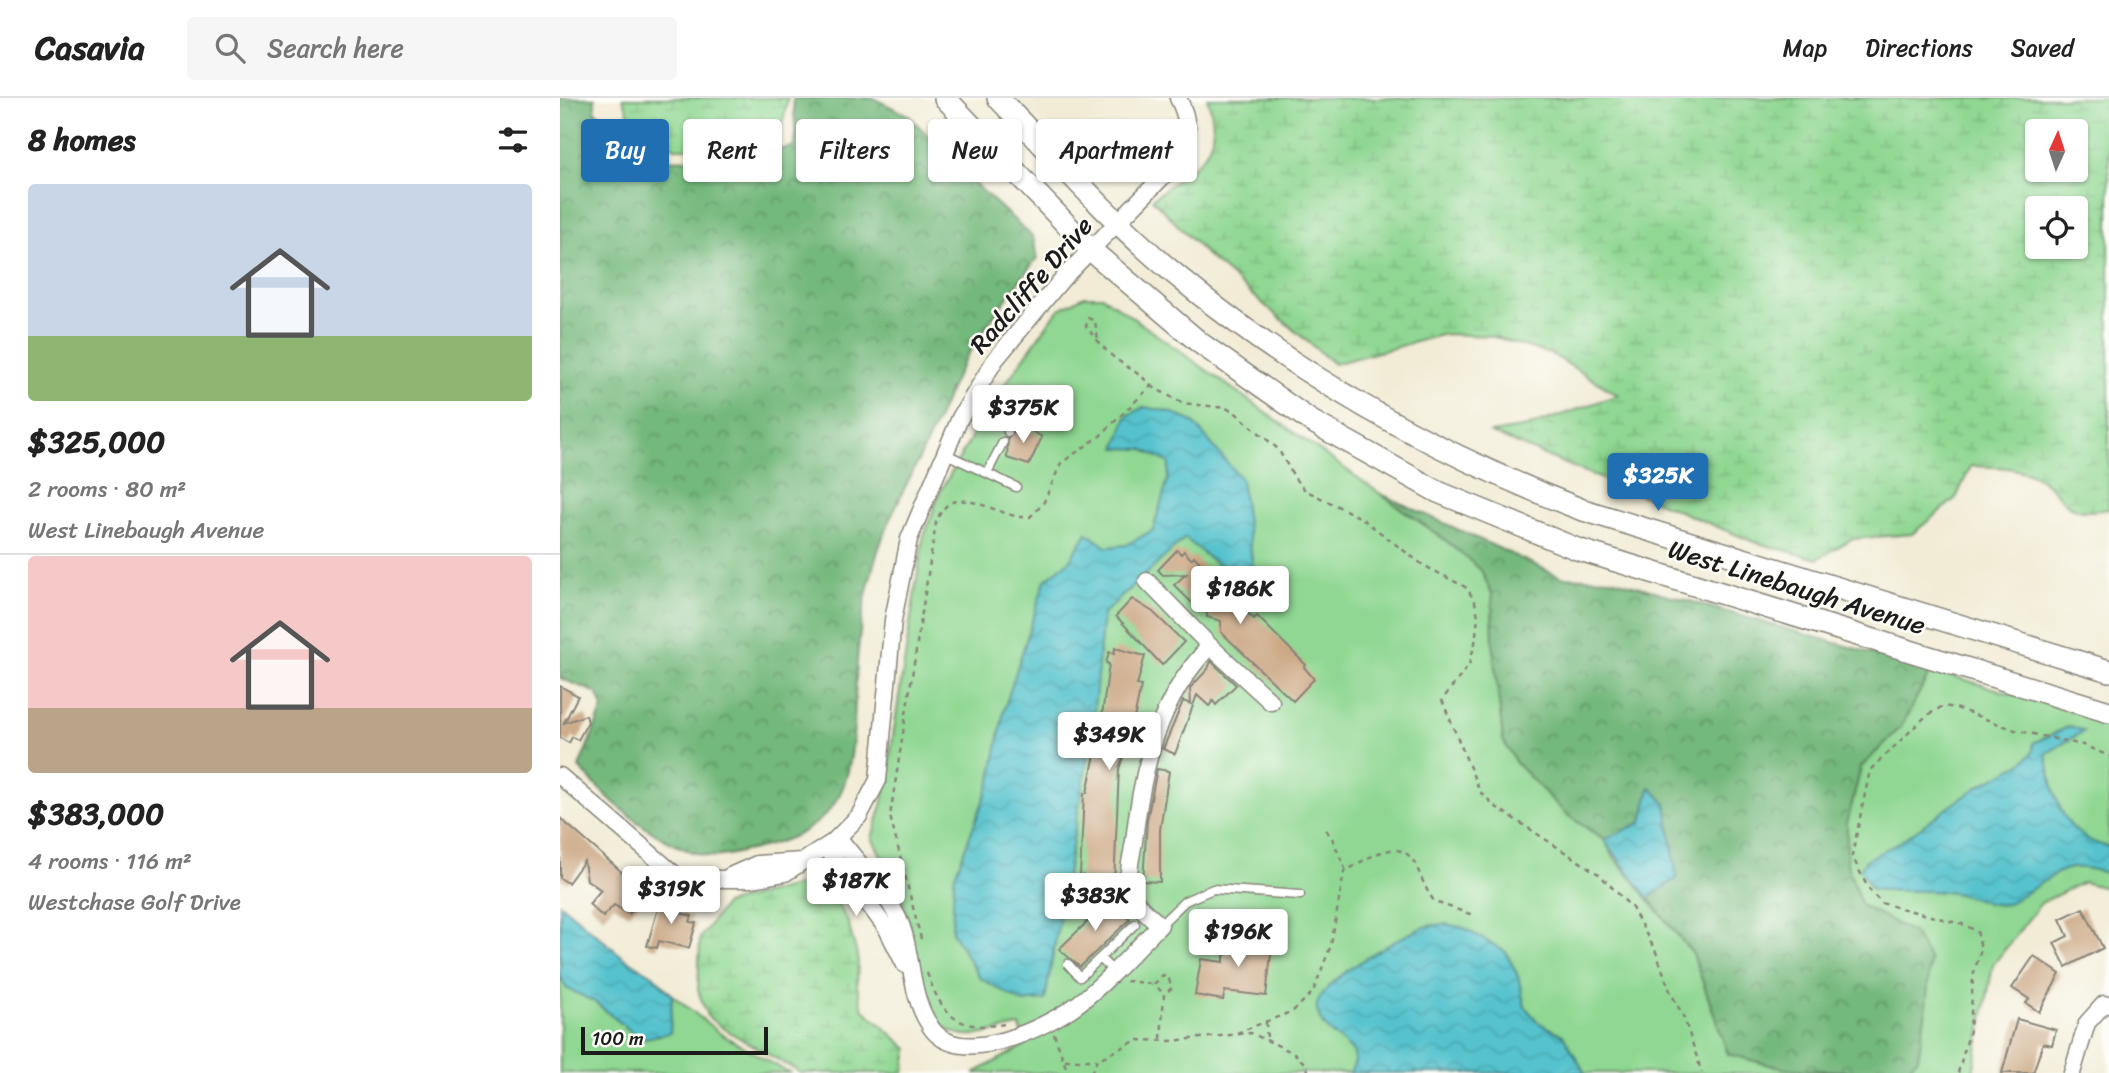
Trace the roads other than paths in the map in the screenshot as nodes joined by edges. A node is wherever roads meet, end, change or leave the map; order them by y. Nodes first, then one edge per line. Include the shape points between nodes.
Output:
1 (945, 98) edge
2 (998, 98) edge
3 (1178, 98) edge
4 (1118, 223) junction
5 (1092, 251) junction
6 (971, 397) junction
7 (1008, 432) dead end
8 (1003, 442) dead end
9 (944, 453) junction
10 (987, 473) junction
11 (1016, 487) dead end
12 (1147, 580) dead end
13 (1210, 646) junction
14 (2109, 671) edge
15 (1271, 702) dead end
16 (2109, 712) edge
17 (560, 776) edge
18 (832, 842) junction
19 (1300, 895) dead end
20 (1135, 924) dead end
21 (1160, 925) junction
22 (1100, 958) junction
23 (1068, 964) dead end
24 (1113, 971) junction
25 (2109, 1005) edge
26 (2071, 1073) edge

1 - 5 main road, West Linebaugh Avenue
2 - 4 main road, West Linebaugh Avenue
3 - 4 street, Radcliffe Drive via 1188,117 1188,138 1180,159
4 - 5 street, Radcliffe Drive
4 - 14 main road, West Linebaugh Avenue via 1223,313 1312,377 1386,420 1519,485 1644,531
5 - 6 street, Radcliffe Drive via 1063,278 995,359
5 - 16 main road, West Linebaugh Avenue via 1157,309 1255,384 1357,449 1438,492 1577,549
6 - 7 lane via 1005,419
6 - 9 street, Radcliffe Drive
8 - 10 lane
9 - 10 lane
9 - 18 street, Radcliffe Drive via 909,539 893,621 878,780 859,816
10 - 11 lane
12 - 13 street
13 - 15 street
13 - 21 street via 1171,699 1155,734 1139,799 1129,886 1134,902
17 - 18 street, Radcliffe Drive via 680,879 728,877 757,864 802,861
18 - 24 street via 917,969 917,1000 931,1027 947,1041 972,1046 1046,1025 1080,1003
19 - 21 lane via 1213,889 1185,901
20 - 22 lane
21 - 24 street
22 - 23 lane via 1080,977
22 - 24 lane
25 - 26 street via 2104,1004 2087,1023

